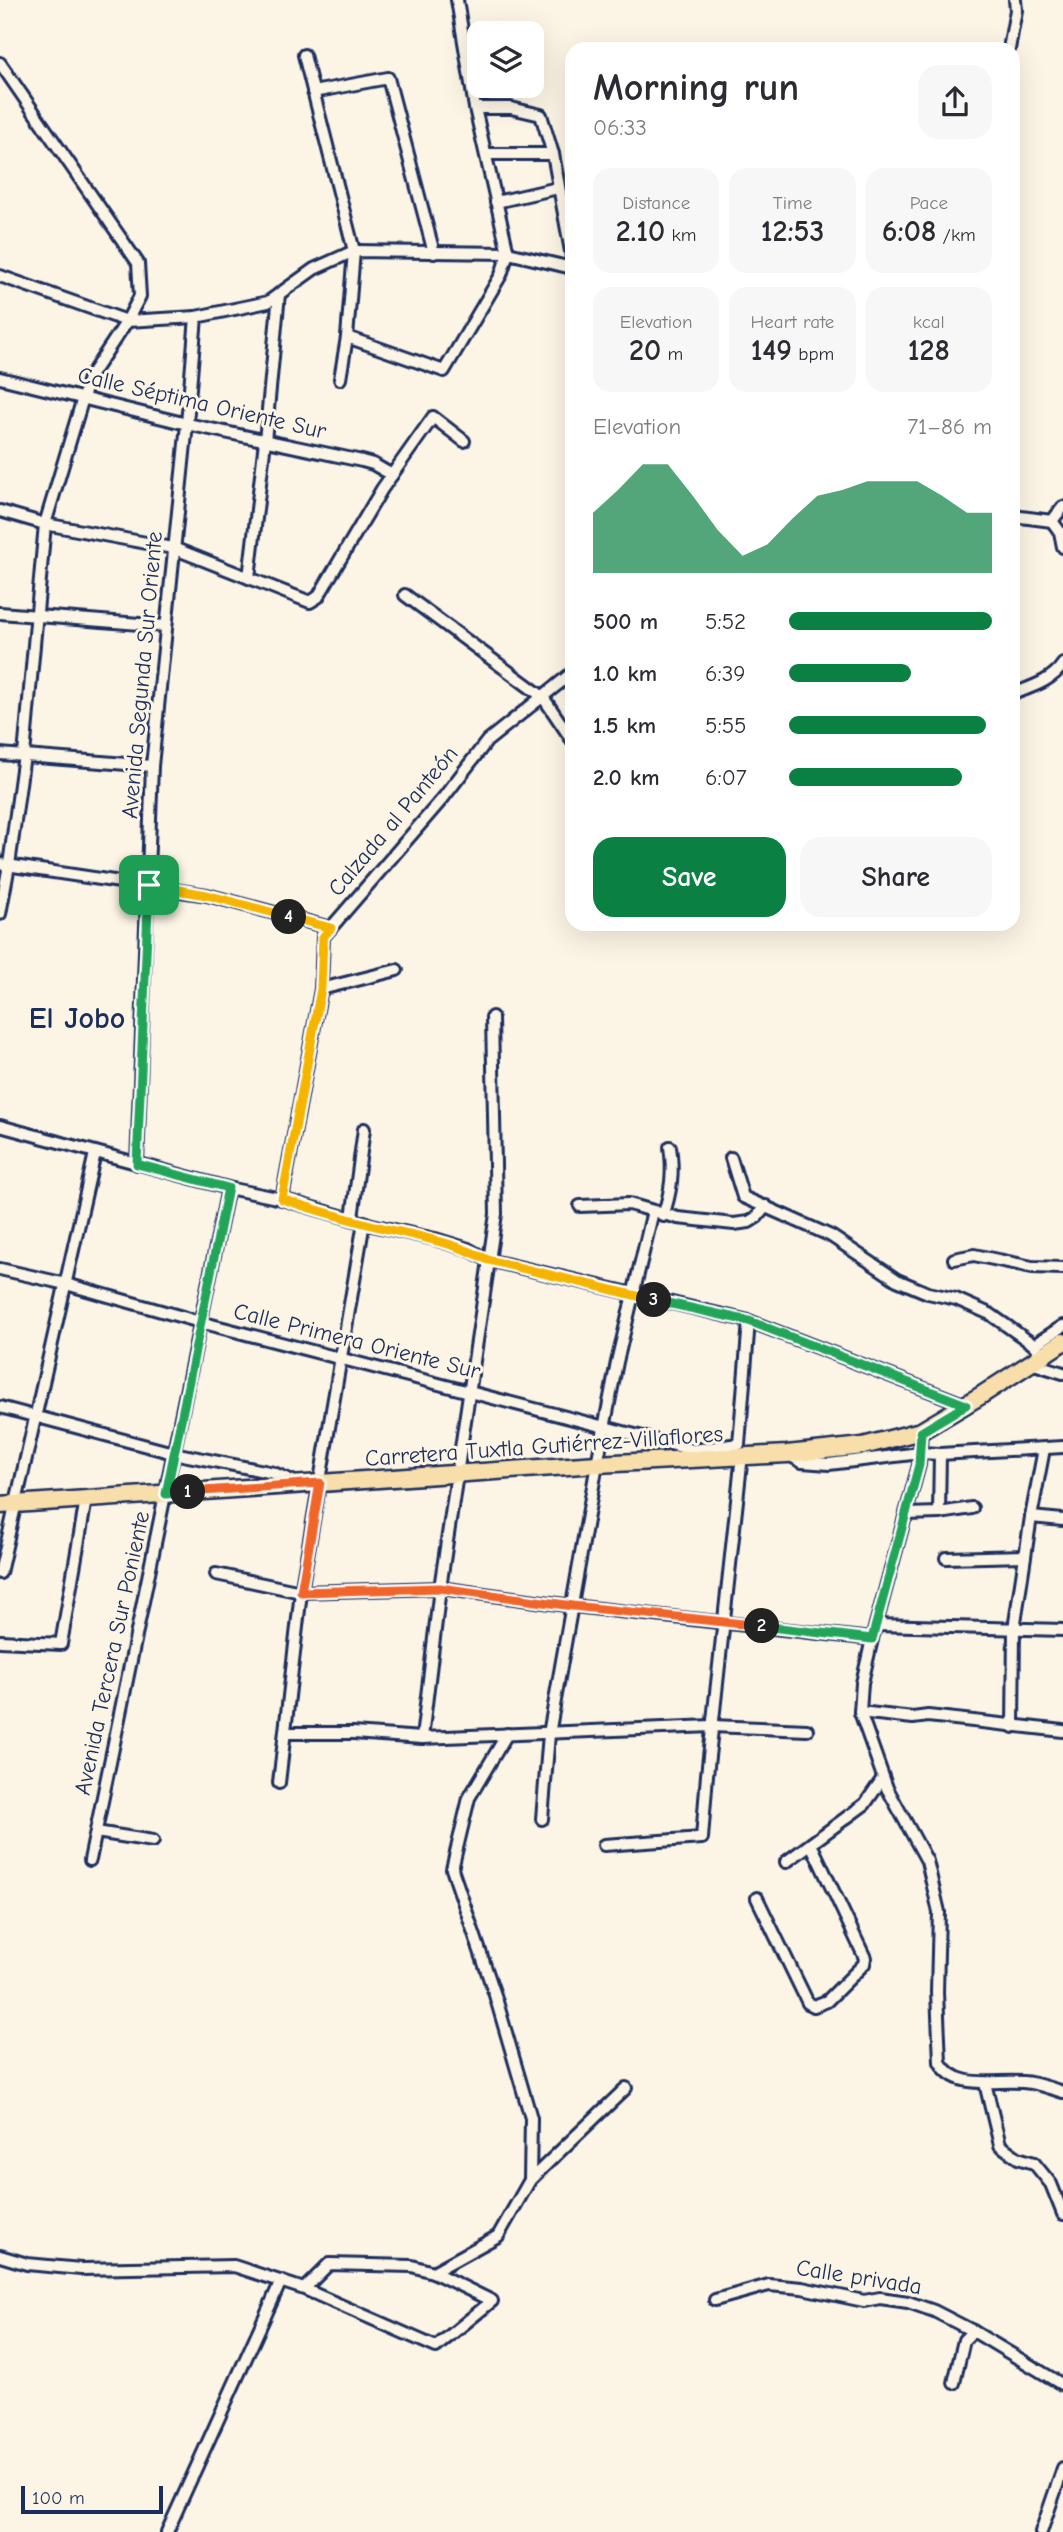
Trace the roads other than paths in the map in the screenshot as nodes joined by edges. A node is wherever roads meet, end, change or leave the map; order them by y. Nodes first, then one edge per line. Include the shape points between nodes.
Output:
1 (457, 0) edge
2 (1014, 0) edge
3 (1010, 42) edge
4 (304, 55) dead end
5 (0, 63) edge
6 (313, 92) junction
7 (475, 108) junction
8 (552, 153) junction
9 (486, 154) junction
10 (558, 188) junction
11 (496, 202) junction
12 (565, 222) edge
13 (354, 251) junction
14 (434, 253) junction
15 (508, 253) junction
16 (565, 266) edge
17 (0, 276) edge
18 (279, 294) junction
19 (196, 317) junction
20 (127, 321) junction
21 (347, 337) junction
22 (0, 378) edge
23 (340, 379) dead end
24 (83, 398) junction
25 (187, 424) junction
26 (265, 441) junction
27 (464, 441) dead end
28 (392, 475) junction
29 (1063, 507) edge
30 (0, 511) edge
31 (1020, 517) edge
32 (1052, 520) junction
33 (45, 524) junction
34 (1063, 547) edge
35 (173, 548) junction
36 (248, 578) junction
37 (405, 595) dead end
38 (0, 613) edge
39 (37, 615) junction
40 (165, 626) junction
41 (1063, 664) edge
42 (565, 679) edge
43 (1020, 691) edge
44 (543, 697) junction
45 (565, 730) edge
46 (0, 754) edge
47 (24, 755) junction
48 (152, 766) junction
49 (5, 865) edge
50 (149, 885) junction
51 (0, 914) edge
52 (331, 928) junction
53 (397, 970) dead end
54 (321, 989) junction
55 (492, 1017) dead end
56 (0, 1126) edge
57 (364, 1129) dead end
58 (670, 1147) dead end
59 (95, 1153) junction
60 (731, 1158) dead end
61 (137, 1164) junction
62 (228, 1188) junction
63 (282, 1199) junction
64 (580, 1206) dead end
65 (766, 1206) junction
66 (658, 1213) junction
67 (352, 1218) junction
68 (364, 1222) junction
69 (954, 1259) dead end
70 (488, 1260) junction
71 (1063, 1268) edge
72 (0, 1269) edge
73 (66, 1284) junction
74 (633, 1295) junction
75 (749, 1321) junction
76 (200, 1322) junction
77 (1063, 1325) edge
78 (1063, 1342) edge
79 (1036, 1354) junction
80 (340, 1357) junction
81 (1063, 1373) edge
82 (471, 1392) junction
83 (966, 1405) junction
84 (0, 1407) edge
85 (35, 1416) junction
86 (604, 1428) junction
87 (921, 1432) junction
88 (1063, 1447) edge
89 (741, 1449) junction
90 (1044, 1449) junction
91 (920, 1453) junction
92 (173, 1454) junction
93 (696, 1454) junction
94 (786, 1454) junction
95 (940, 1454) junction
96 (597, 1464) junction
97 (251, 1469) junction
98 (459, 1474) junction
99 (320, 1483) junction
100 (301, 1485) junction
101 (244, 1489) junction
102 (166, 1494) junction
103 (86, 1499) junction
104 (7, 1504) edge
105 (972, 1508) dead end
106 (939, 1513) junction
107 (906, 1514) junction
108 (1031, 1517) junction
109 (1063, 1520) edge
110 (1025, 1556) junction
111 (946, 1558) dead end
112 (0, 1573) edge
113 (216, 1574) dead end
114 (440, 1588) junction
115 (301, 1592) junction
116 (573, 1606) junction
117 (725, 1622) junction
118 (876, 1625) junction
119 (1014, 1629) junction
120 (1063, 1630) edge
121 (872, 1639) junction
122 (0, 1641) edge
123 (860, 1712) junction
124 (712, 1726) junction
125 (1013, 1727) junction
126 (807, 1730) dead end
127 (1063, 1731) edge
128 (285, 1733) junction
129 (507, 1734) junction
130 (549, 1734) junction
131 (422, 1738) junction
132 (883, 1777) junction
133 (279, 1783) dead end
134 (542, 1819) dead end
135 (96, 1832) junction
136 (153, 1841) dead end
137 (811, 1844) junction
138 (604, 1845) dead end
139 (90, 1860) dead end
140 (786, 1863) dead end
141 (757, 1898) dead end
142 (985, 2083) junction
143 (626, 2088) dead end
144 (1063, 2092) edge
145 (530, 2180) junction
146 (1063, 2214) edge
147 (0, 2256) edge
148 (433, 2272) junction
149 (281, 2281) junction
150 (304, 2289) junction
151 (715, 2301) dead end
152 (973, 2331) junction
153 (954, 2384) dead end
154 (1063, 2385) edge
155 (1063, 2468) edge
156 (167, 2532) edge
157 (1041, 2532) edge

1 - 7 street
2 - 3 street
4 - 6 street
5 - 20 street via 138,263 140,296
6 - 13 street
6 - 14 street via 388,78
7 - 8 street via 511,108 541,115
7 - 9 street
8 - 9 street
8 - 10 street
9 - 11 street
10 - 11 street
10 - 12 street
11 - 15 street
13 - 14 street
13 - 18 street via 314,268
13 - 21 street
14 - 15 street
15 - 16 street
15 - 21 street via 501,275 444,371
17 - 20 street
18 - 19 street via 268,302
18 - 26 street
19 - 20 street
19 - 25 street, Avenida Segunda Sur Oriente
20 - 24 street via 89,378
21 - 23 street
22 - 24 street, Calle Séptima Oriente Sur
24 - 25 street, Calle Séptima Oriente Sur
24 - 33 street
25 - 26 street, Calle Séptima Oriente Sur
25 - 35 street, Avenida Segunda Sur Oriente
26 - 28 street, Calle Séptima Oriente Sur via 362,461
26 - 36 street
27 - 28 street via 433,417
28 - 36 street via 314,601
29 - 32 street
30 - 33 street
31 - 32 street
32 - 34 street
33 - 35 street
33 - 39 street
35 - 36 street
35 - 40 street, Avenida Segunda Sur Oriente
37 - 44 street
38 - 39 street
39 - 40 street
39 - 47 street
40 - 48 street, Avenida Segunda Sur Oriente
41 - 43 street via 1045,680
42 - 44 street, Calzada al Panteón
44 - 45 street
44 - 52 street, Calzada al Panteón via 487,741
46 - 47 street
47 - 48 street
47 - 49 street
48 - 50 street, Avenida Segunda Sur Oriente
49 - 50 street
49 - 51 street
50 - 52 street via 207,895
50 - 61 street, Avenida Segunda Sur Oriente
52 - 54 street, Calzada al Panteón via 323,937
53 - 54 street
54 - 63 street, Calzada al Panteón
55 - 70 street via 496,1214
56 - 59 street
57 - 67 street
58 - 66 street via 672,1184
59 - 61 street
59 - 73 street
60 - 65 street via 743,1197
61 - 62 street
62 - 63 street
62 - 76 street, Avenida Tercera Sur Poniente
63 - 67 street
64 - 66 street via 629,1203
65 - 66 street via 749,1222 734,1224
65 - 79 street via 831,1236 897,1280 990,1314
66 - 74 street
67 - 68 street
68 - 70 street via 468,1249
68 - 80 street
69 - 71 street via 974,1255
70 - 74 street
70 - 82 street
72 - 73 street, Calle Primera Oriente Sur
73 - 76 street, Calle Primera Oriente Sur
73 - 85 street
74 - 75 street
74 - 86 street
75 - 83 street
75 - 89 street
76 - 80 street, Calle Primera Oriente Sur
76 - 92 street, Avenida Tercera Sur Poniente
77 - 79 street
78 - 79 main road, Carretera Tuxtla Gutiérrez-Villaflores
79 - 81 street
79 - 83 main road, Carretera Tuxtla Gutiérrez-Villaflores
80 - 82 street, Calle Primera Oriente Sur
80 - 99 street
82 - 86 street, Calle Primera Oriente Sur
82 - 98 street
83 - 87 main road, Carretera Tuxtla Gutiérrez-Villaflores
84 - 85 street
85 - 92 street
85 - 104 street
86 - 93 street, Calle Primera Oriente Sur
86 - 96 street
87 - 91 street
87 - 94 main road, Carretera Tuxtla Gutiérrez-Villaflores via 863,1446
88 - 90 street
89 - 93 main road, Carretera Tuxtla Gutiérrez-Villaflores
89 - 94 main road, Carretera Tuxtla Gutiérrez-Villaflores
89 - 117 street
90 - 95 street
90 - 108 street
91 - 94 street via 830,1464 802,1462
91 - 95 street
91 - 107 street
92 - 97 street
92 - 102 street, Avenida Tercera Sur Poniente
93 - 96 main road, Carretera Tuxtla Gutiérrez-Villaflores
95 - 106 street
96 - 98 main road, Carretera Tuxtla Gutiérrez-Villaflores
96 - 116 street
97 - 100 street
97 - 101 street
98 - 99 main road, Carretera Tuxtla Gutiérrez-Villaflores
98 - 114 street
99 - 100 main road, Carretera Tuxtla Gutiérrez-Villaflores
99 - 115 street
100 - 101 main road, Carretera Tuxtla Gutiérrez-Villaflores
101 - 102 main road, Carretera Tuxtla Gutiérrez-Villaflores
102 - 103 main road, Carretera Tuxtla Gutiérrez-Villaflores
102 - 135 street, Avenida Tercera Sur Poniente
103 - 104 main road, Carretera Tuxtla Gutiérrez-Villaflores
103 - 122 street via 61,1644
104 - 112 street
105 - 106 street
106 - 107 street
107 - 118 street
108 - 109 street
108 - 110 street
110 - 111 street
110 - 119 street
113 - 115 street
114 - 115 street
114 - 116 street
114 - 131 street
115 - 128 street
116 - 117 street
116 - 130 street
117 - 121 street
117 - 124 street
118 - 119 street
118 - 121 street
119 - 120 street
119 - 125 street
121 - 123 street
123 - 125 street
123 - 132 street
124 - 126 street
124 - 130 street
124 - 138 street via 702,1838
125 - 127 street
128 - 131 street
128 - 133 street
129 - 130 street
129 - 131 street
129 - 145 street via 469,1798 452,1869 531,2118
130 - 134 street
132 - 137 street via 865,1804
132 - 142 street via 926,1861 939,1912 940,2062 945,2072 962,2080
135 - 136 street
135 - 139 street, Avenida Tercera Sur Poniente
137 - 140 street
137 - 141 street via 865,1958 827,2001 814,2006 808,2003
142 - 144 street via 1030,2082
142 - 146 street via 1000,2145 1018,2158 1034,2162 1051,2184
143 - 145 street
145 - 148 street via 498,2236
147 - 149 street via 27,2264 82,2269 234,2266
148 - 150 street via 412,2266 329,2264
148 - 150 street via 492,2301 436,2347
149 - 150 street
149 - 156 street
151 - 152 street, Calle privada via 769,2285 802,2288 864,2301 908,2302
152 - 153 street via 964,2340
152 - 154 street, Calle privada
155 - 157 street

